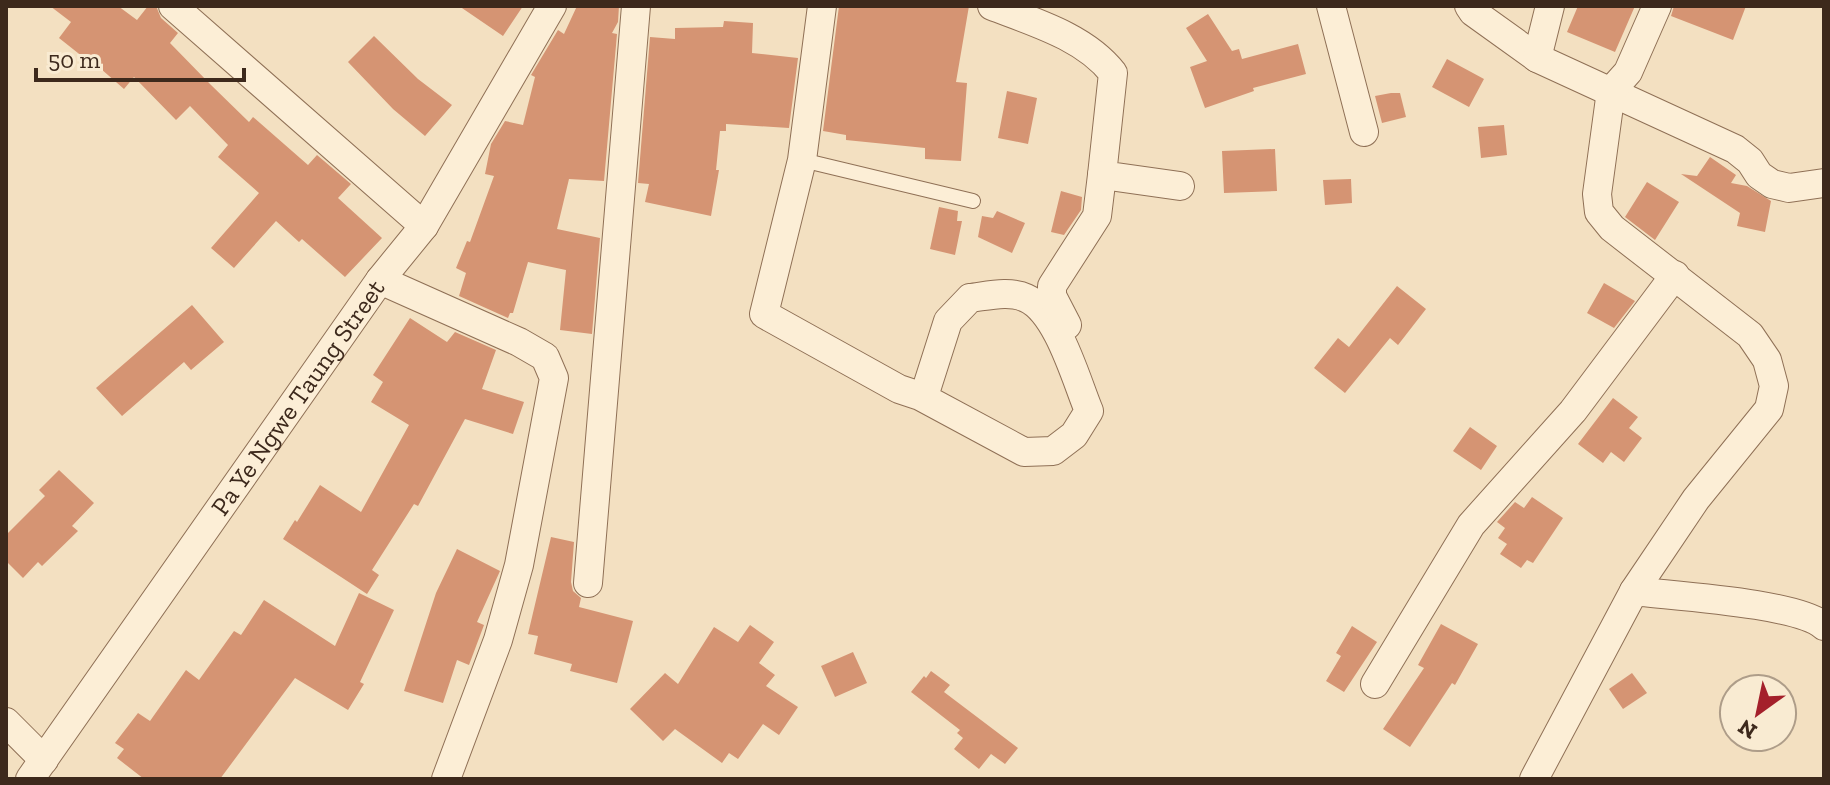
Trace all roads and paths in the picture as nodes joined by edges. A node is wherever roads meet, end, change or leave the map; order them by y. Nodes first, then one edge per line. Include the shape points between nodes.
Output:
1 (173, 6) edge
2 (552, 6) edge
3 (636, 6) edge
4 (822, 6) edge
5 (992, 6) edge
6 (1331, 6) edge
7 (1469, 6) edge
8 (1550, 6) edge
9 (1657, 6) edge
10 (1537, 58) junction
11 (1611, 91) junction
12 (1364, 132) dead end
13 (802, 160) junction
14 (1102, 175) junction
15 (1824, 183) edge
16 (1180, 186) dead end
17 (973, 201) dead end
18 (424, 226) junction
19 (1675, 275) junction
20 (380, 280) junction
21 (1100, 387) dead end
22 (920, 396) junction
23 (588, 583) dead end
24 (1634, 591) junction
25 (1824, 626) edge
26 (1375, 684) dead end
27 (6, 722) edge
28 (37, 770) edge
29 (446, 779) edge
30 (1534, 779) edge

1 - 18 street
2 - 18 street, Pa Ye Ngwe Taung Street
3 - 23 street
4 - 13 street
5 - 14 street via 1099,55 1113,73
6 - 12 street
7 - 10 street
8 - 10 street
9 - 11 street via 1628,72
10 - 11 street
11 - 15 street via 1735,149 1772,184 1789,188
11 - 19 street via 1599,212 1612,228
13 - 17 lane
13 - 22 street via 764,314
14 - 16 street
14 - 21 street via 1097,216 1052,286 1052,296
18 - 20 street, Pa Ye Ngwe Taung Street
19 - 24 street via 1750,335 1767,360 1774,386 1769,409 1696,499
19 - 26 street via 1573,411 1471,525
20 - 28 street, Pa Ye Ngwe Taung Street
20 - 29 street via 519,342 545,357 554,378 519,565 498,640
22 - 22 street via 1024,452 1053,451 1074,435 1089,411 1049,314 1026,297 1007,294 970,298 948,321
24 - 25 street via 1801,613
24 - 30 street
27 - 28 street

